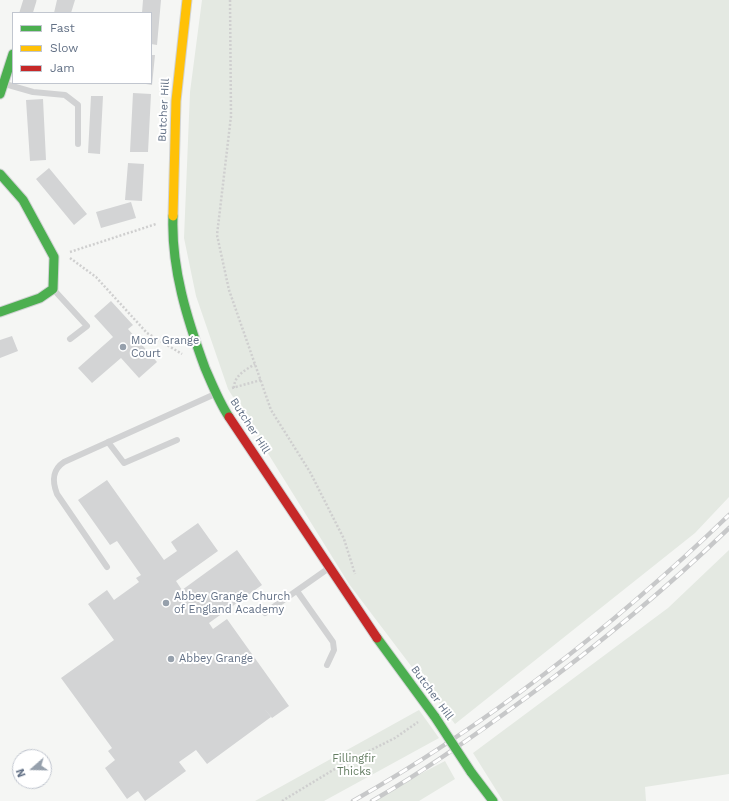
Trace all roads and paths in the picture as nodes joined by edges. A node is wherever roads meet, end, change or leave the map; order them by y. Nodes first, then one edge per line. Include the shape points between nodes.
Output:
1 (30, 0) edge
2 (187, 0) edge
3 (230, 0) edge
4 (26, 12) edge
5 (12, 57) edge
6 (3, 84) junction
7 (0, 94) edge
8 (78, 144) dead end
9 (0, 174) edge
10 (173, 219) junction
11 (53, 289) junction
12 (0, 312) edge
13 (70, 339) dead end
14 (183, 355) dead end
15 (255, 364) junction
16 (261, 380) junction
17 (234, 388) junction
18 (216, 394) junction
19 (177, 440) dead end
20 (108, 442) junction
21 (107, 567) dead end
22 (331, 568) junction
23 (356, 576) dead end
24 (297, 591) junction
25 (265, 613) dead end
26 (327, 664) dead end
27 (433, 714) junction
28 (282, 801) edge
29 (493, 801) edge

1 - 4 street
2 - 10 street, Butcher Hill via 178,64 172,180
3 - 15 path via 231,116 217,235 229,290
5 - 6 street
6 - 7 street
6 - 8 lane via 33,92 65,95 78,105
9 - 11 street via 24,200 54,257
10 - 14 path via 64,254 96,277 147,333
10 - 18 street, Butcher Hill via 173,253 187,316
11 - 12 street via 40,298
11 - 13 lane via 87,326
15 - 16 path
15 - 17 path via 240,374 234,381
16 - 17 path
16 - 23 path via 271,410 310,472 344,539
17 - 18 path
18 - 20 lane
18 - 22 street, Butcher Hill via 226,413
19 - 20 lane via 124,463
20 - 21 lane via 64,462 56,470 53,478 60,499
22 - 24 lane
22 - 27 street, Butcher Hill via 389,656
24 - 25 lane
24 - 26 lane via 333,642 334,650
27 - 28 path
27 - 29 street, Butcher Hill, bridge

